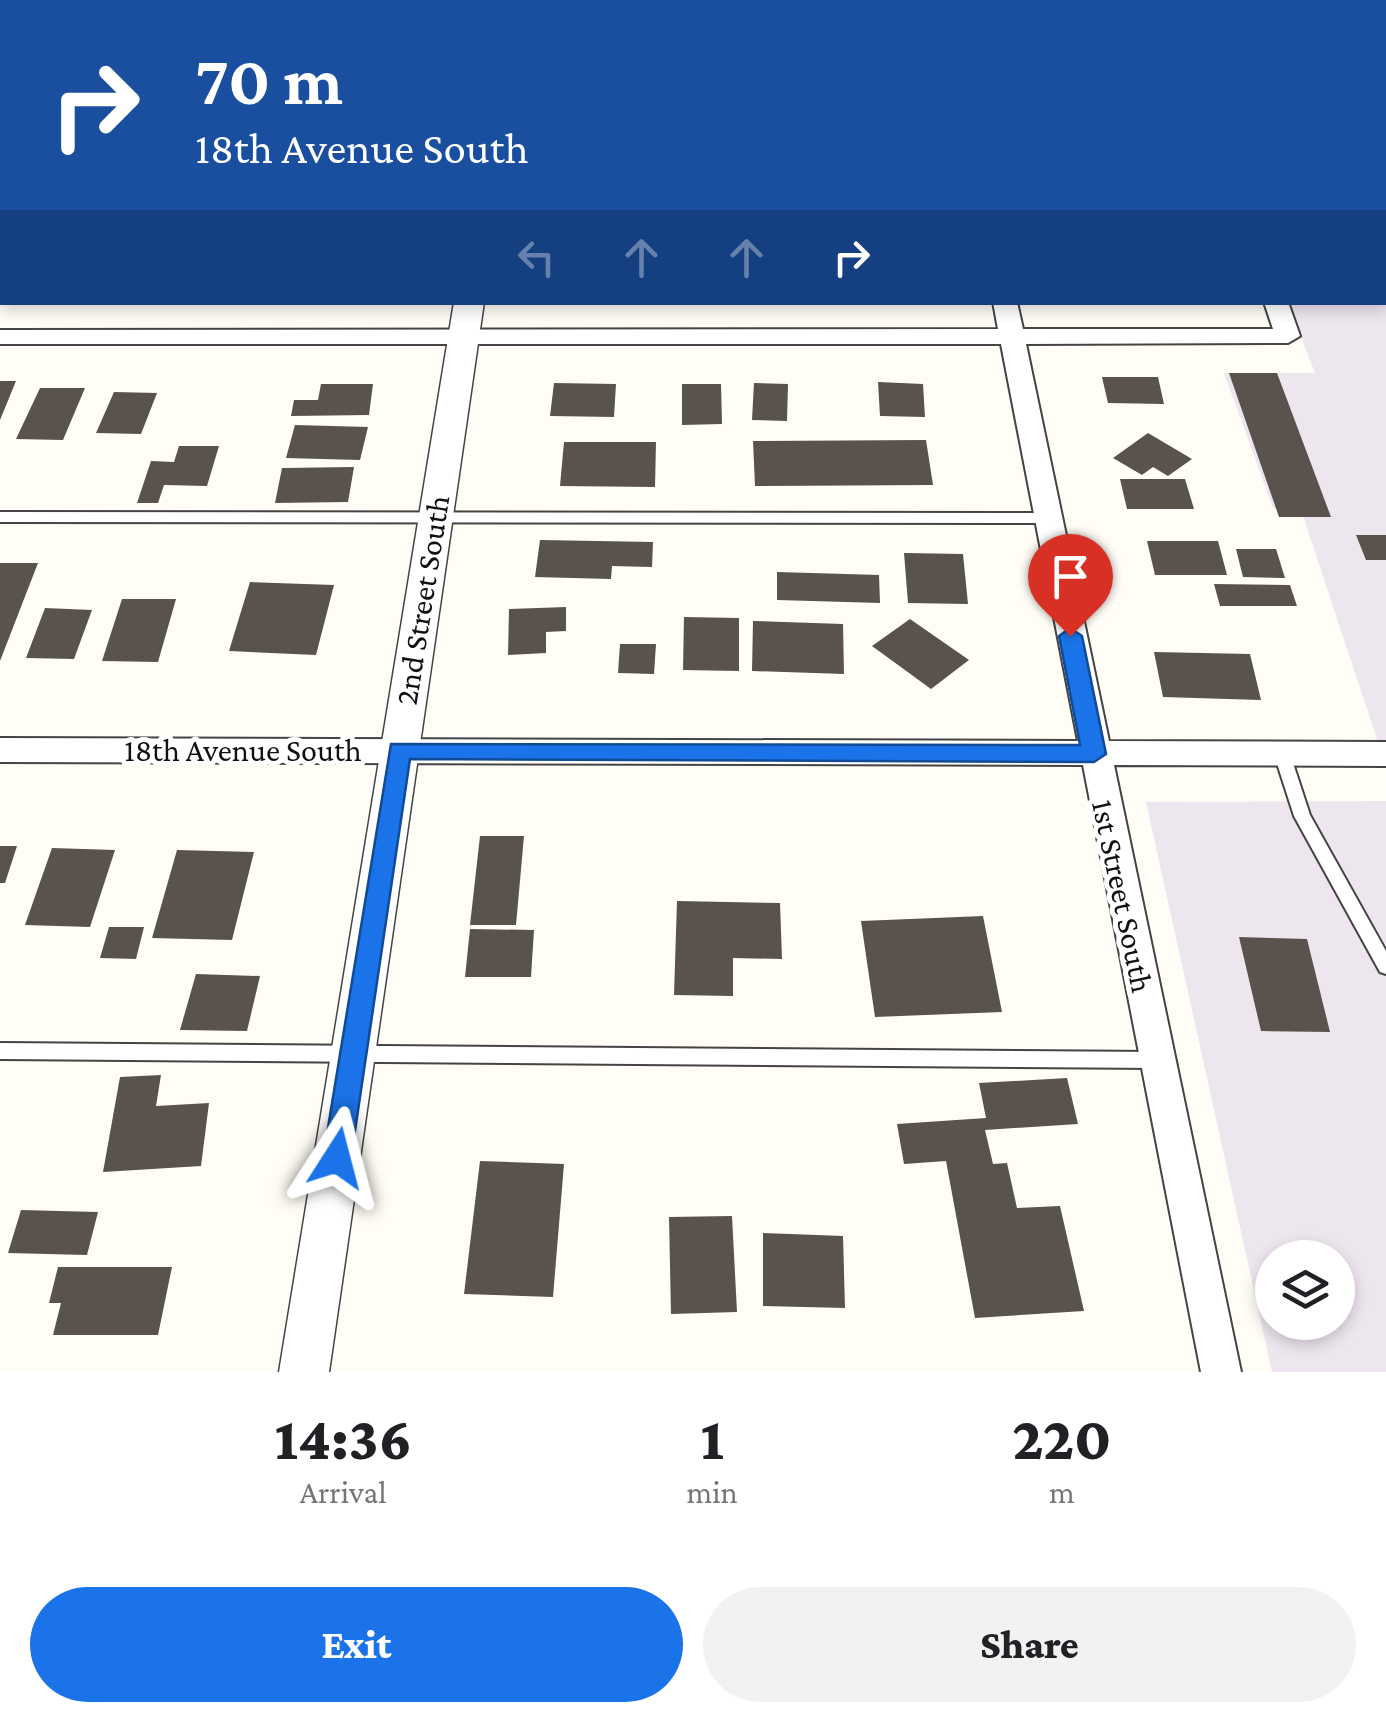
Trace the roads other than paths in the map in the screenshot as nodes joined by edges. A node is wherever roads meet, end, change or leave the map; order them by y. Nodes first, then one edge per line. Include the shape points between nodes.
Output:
1 (1006, 305) edge
2 (1277, 305) edge
3 (466, 320) edge
4 (1012, 335) junction
5 (0, 337) edge
6 (0, 517) edge
7 (435, 518) junction
8 (1047, 518) junction
9 (0, 750) edge
10 (400, 750) junction
11 (1094, 754) junction
12 (1282, 754) junction
13 (1386, 754) edge
14 (1386, 967) edge
15 (354, 1050) junction
16 (0, 1051) edge
17 (1157, 1060) junction
18 (304, 1372) edge
19 (1221, 1372) edge

1 - 4 street, 1st Street South
2 - 4 street via 1288,336
3 - 4 street
3 - 5 street
3 - 7 street, 2nd Street South
4 - 8 street, 1st Street South
6 - 7 lane
7 - 8 lane
7 - 10 street, 2nd Street South
8 - 11 street, 1st Street South
9 - 10 street, 18th Avenue South
10 - 11 street, 18th Avenue South
10 - 15 street, 2nd Street South
11 - 12 street, 18th Avenue South
11 - 17 street, 1st Street South
12 - 13 street, 18th Avenue South
12 - 14 lane via 1302,816
15 - 16 lane
15 - 17 lane
15 - 18 street, 2nd Street South
17 - 19 street, 1st Street South

